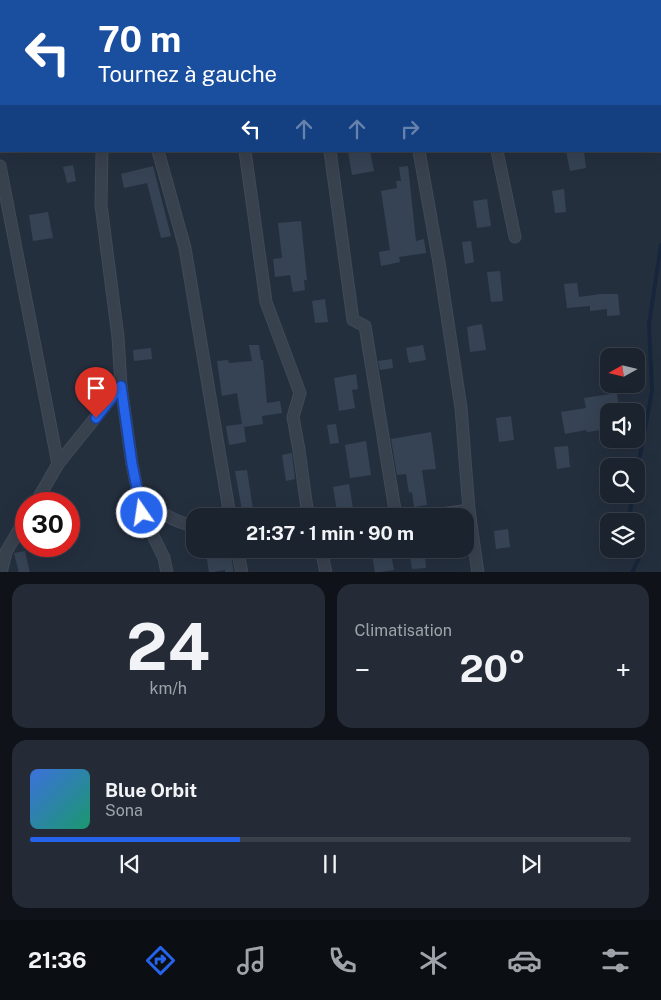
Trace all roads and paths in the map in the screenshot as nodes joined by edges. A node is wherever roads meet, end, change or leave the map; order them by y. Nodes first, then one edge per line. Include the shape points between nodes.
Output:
1 (102, 152) edge
2 (158, 152) edge
3 (245, 152) edge
4 (330, 152) edge
5 (419, 152) edge
6 (497, 152) edge
7 (0, 166) edge
8 (516, 237) dead end
9 (121, 386) junction
10 (58, 464) junction
11 (42, 492) edge
12 (139, 496) junction
13 (229, 508) edge
14 (307, 508) edge
15 (395, 508) edge
16 (469, 508) edge
17 (186, 524) edge
18 (15, 537) edge
19 (474, 544) edge
20 (239, 558) edge
21 (323, 558) edge
22 (1, 572) edge
23 (167, 572) edge
24 (242, 572) edge
25 (326, 572) edge
26 (478, 572) edge

1 - 9 street via 101,206
2 - 13 street via 185,248
3 - 14 street via 266,302 300,393 293,417
4 - 15 street via 353,320 365,326
5 - 16 street via 461,408
6 - 8 street
7 - 10 street
9 - 10 street
9 - 12 street
10 - 11 street
12 - 17 street via 162,515
12 - 23 street via 142,513 164,558
18 - 22 street via 6,552
19 - 26 street
20 - 24 street
21 - 25 street

